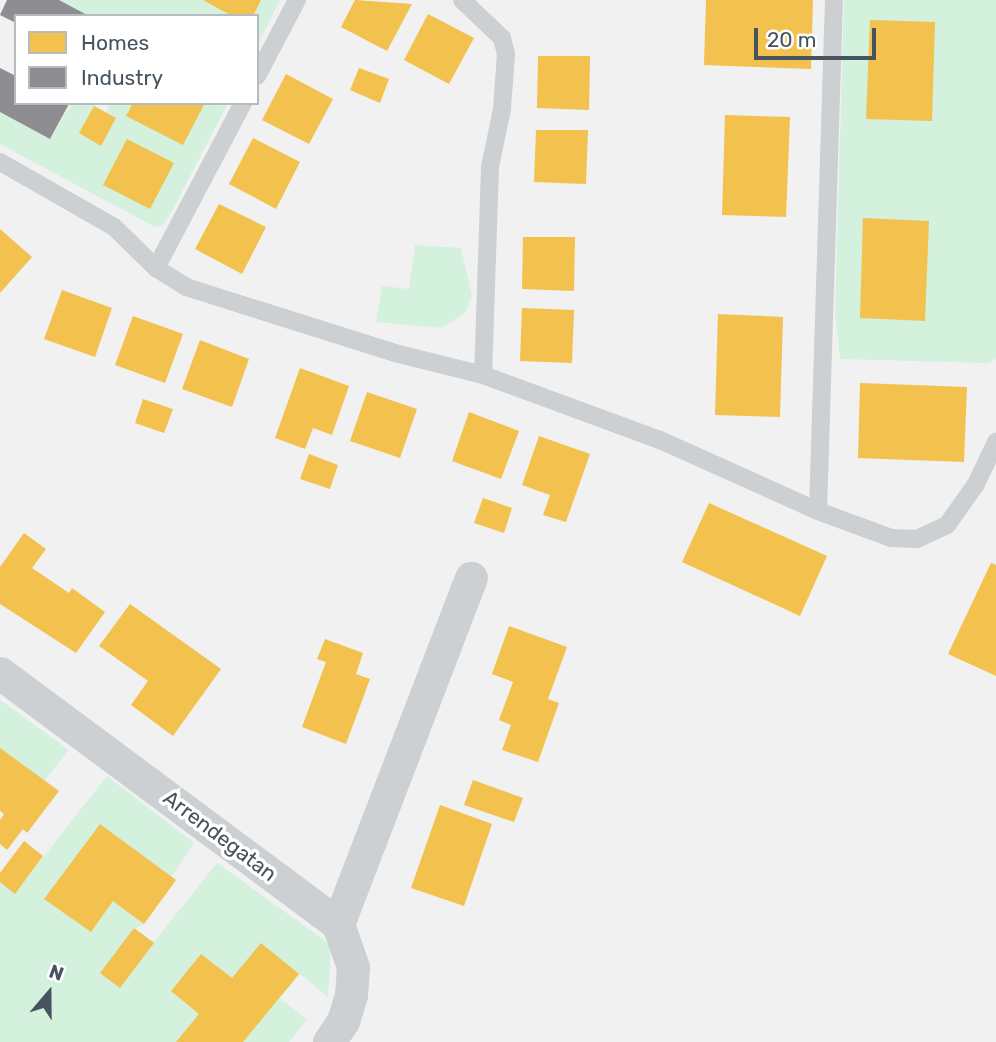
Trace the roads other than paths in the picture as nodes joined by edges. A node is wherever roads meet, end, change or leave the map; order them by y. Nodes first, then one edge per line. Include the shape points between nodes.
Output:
1 (297, 0) edge
2 (462, 0) edge
3 (834, 0) edge
4 (259, 72) edge
5 (242, 105) edge
6 (0, 162) edge
7 (156, 268) junction
8 (483, 375) junction
9 (996, 442) edge
10 (818, 511) junction
11 (471, 578) dead end
12 (0, 673) edge
13 (338, 924) junction
14 (329, 1042) edge

1 - 4 lane
2 - 8 lane via 502,38 506,54 502,109 490,167
3 - 10 lane
5 - 7 lane
6 - 7 lane via 114,227
7 - 8 lane via 186,287 271,315
8 - 10 lane via 660,440
9 - 10 lane via 976,484 947,525 917,539 891,538
11 - 13 street
12 - 13 street, Arrendegatan
13 - 14 street via 353,967 352,995

